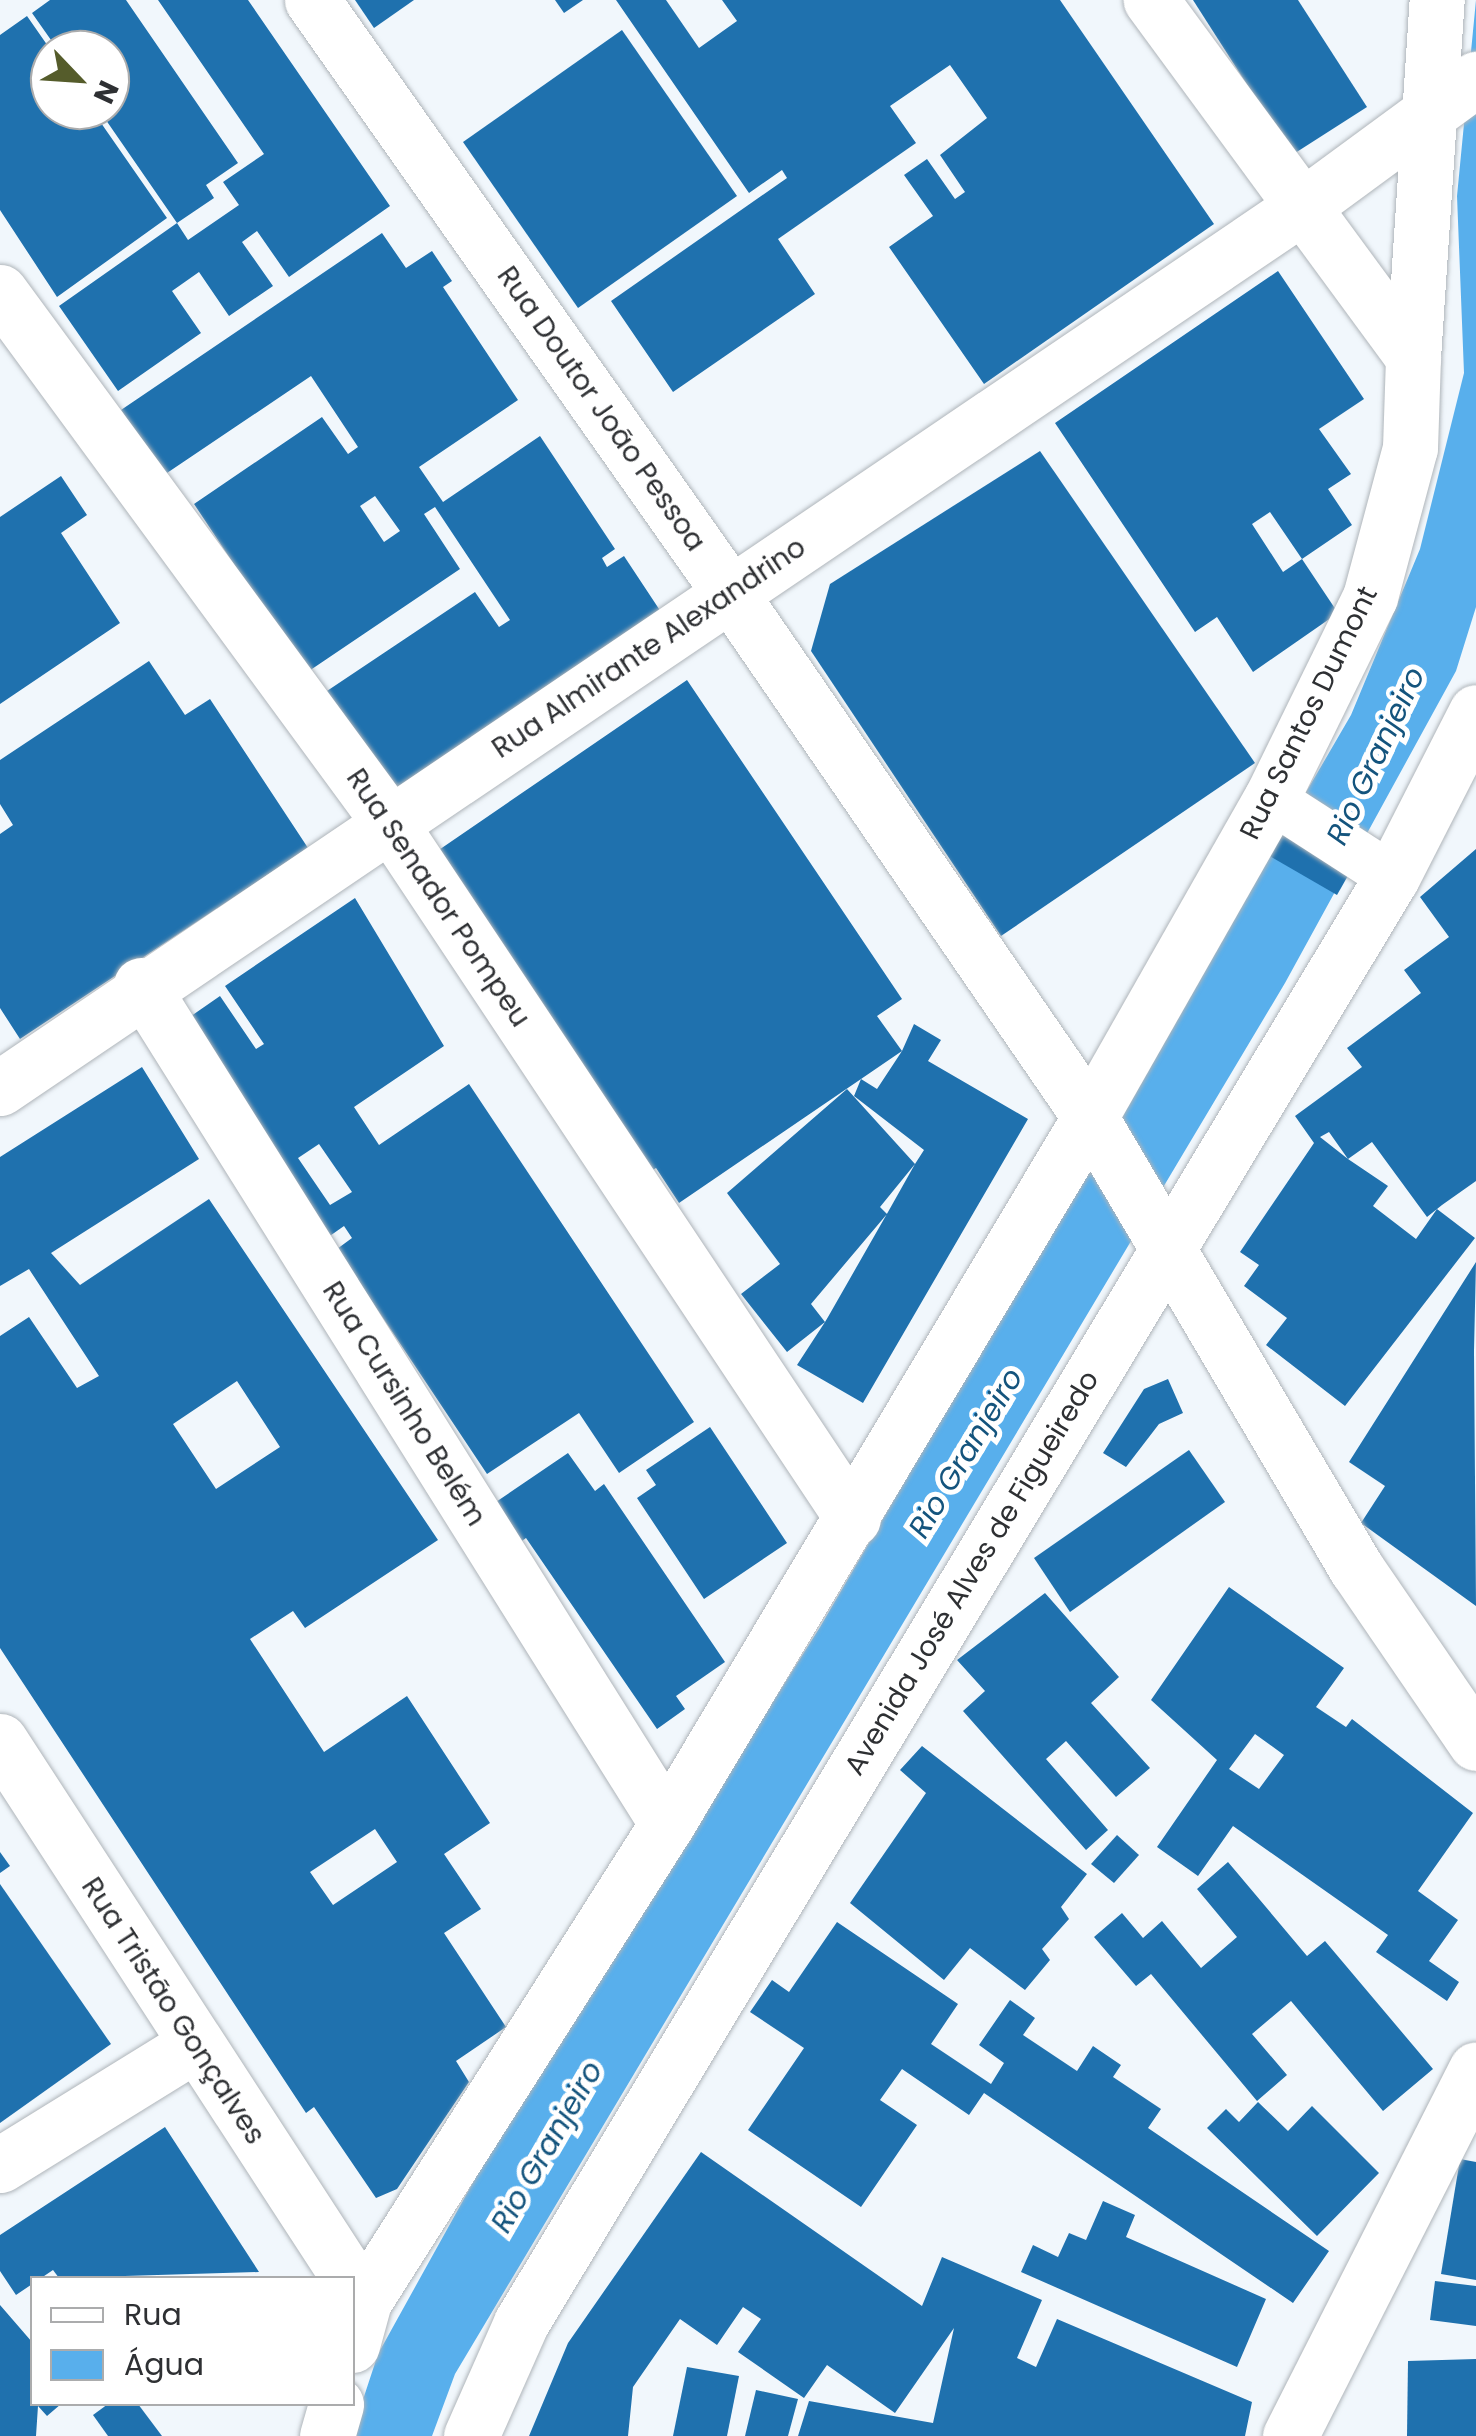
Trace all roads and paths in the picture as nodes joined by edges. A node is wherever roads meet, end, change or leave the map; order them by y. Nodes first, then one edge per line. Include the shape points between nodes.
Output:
1 (312, 0) edge
2 (1151, 0) edge
3 (1437, 0) edge
4 (1476, 79) edge
5 (1432, 110) junction
6 (1299, 210) junction
7 (0, 292) edge
8 (1414, 356) junction
9 (730, 593) junction
10 (1476, 712) edge
11 (1278, 804) junction
12 (389, 822) junction
13 (1381, 870) junction
14 (141, 985) junction
15 (0, 1088) edge
16 (1095, 1125) junction
17 (1163, 1238) junction
18 (853, 1520) junction
19 (0, 1741) edge
20 (1476, 1743) edge
21 (667, 1824) junction
22 (194, 2046) junction
23 (1476, 2070) edge
24 (0, 2165) edge
25 (339, 2276) edge
26 (355, 2302) edge
27 (335, 2406) edge
28 (327, 2436) edge
29 (471, 2436) edge
30 (1290, 2436) edge

1 - 9 street, Rua Doutor João Pessoa
2 - 6 street
3 - 5 street
4 - 5 street, Rua Almirante Alexandrino
5 - 6 street, Rua Almirante Alexandrino
5 - 8 street
6 - 8 street
6 - 9 street, Rua Almirante Alexandrino
7 - 12 street, Rua Senador Pompeu
8 - 11 street, Rua Santos Dumont via 1407,466 1370,597
9 - 12 street, Rua Almirante Alexandrino
9 - 16 street, Rua Doutor João Pessoa
10 - 13 street, Avenida José Alves de Figueiredo
11 - 13 street
11 - 16 street, Rua Santos Dumont
12 - 14 street, Rua Almirante Alexandrino
12 - 18 street, Rua Senador Pompeu
13 - 17 street, Avenida José Alves de Figueiredo
14 - 15 street, Rua Almirante Alexandrino
14 - 21 street, Rua Cursinho Belém
16 - 17 street, Rua Doutor João Pessoa
16 - 18 street
17 - 20 street, Rua Doutor João Pessoa via 1356,1568
17 - 29 street, Avenida José Alves de Figueiredo via 521,2322
18 - 21 street
19 - 22 street, Rua Tristão Gonçalves
21 - 26 street
22 - 24 street
22 - 25 street, Rua Tristão Gonçalves
23 - 30 street
27 - 28 street

